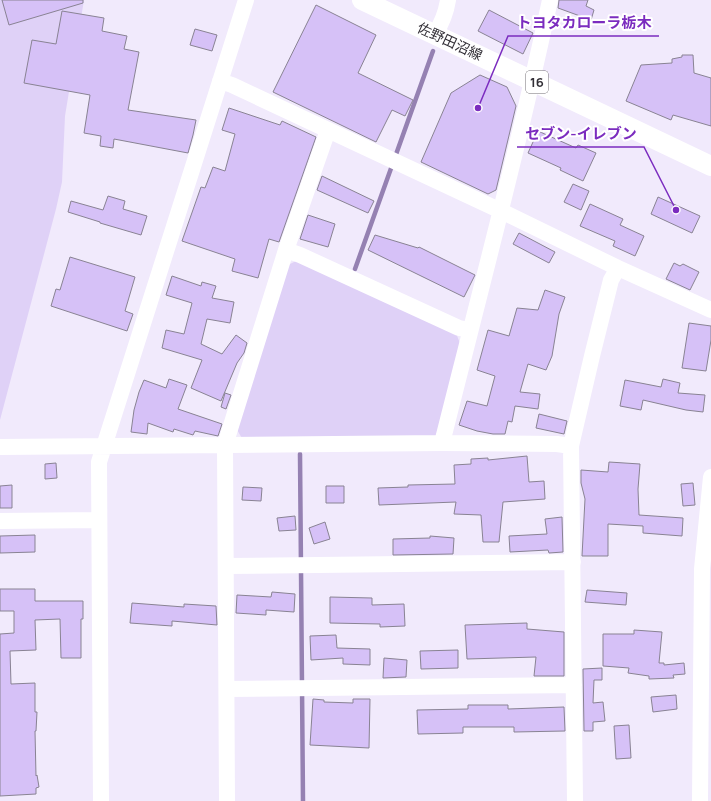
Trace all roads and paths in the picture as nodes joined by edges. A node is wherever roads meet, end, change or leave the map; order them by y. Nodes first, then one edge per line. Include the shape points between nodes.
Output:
1 (246, 0) edge
2 (362, 0) edge
3 (448, 0) edge
4 (550, 0) edge
5 (435, 34) junction
6 (533, 80) junction
7 (220, 81) junction
8 (328, 130) junction
9 (711, 166) edge
10 (501, 211) junction
11 (286, 250) junction
12 (618, 268) junction
13 (711, 310) edge
14 (470, 330) junction
15 (442, 443) junction
16 (225, 445) junction
17 (103, 446) junction
18 (571, 446) junction
19 (0, 447) edge
20 (711, 477) edge
21 (0, 520) edge
22 (99, 520) junction
23 (573, 562) junction
24 (226, 566) junction
25 (574, 685) junction
26 (227, 689) junction
27 (101, 801) edge
28 (227, 801) edge
29 (575, 801) edge
30 (700, 801) edge

1 - 7 street
2 - 5 main road, 佐野田沼線 / 16
3 - 5 street via 445,15
4 - 6 street
5 - 6 main road, 佐野田沼線 / 16
6 - 9 main road, 佐野田沼線 / 16
6 - 10 street
7 - 8 street
7 - 17 street
8 - 10 street
8 - 11 street
10 - 12 street
10 - 14 street
11 - 14 street via 459,328
11 - 16 street
12 - 13 street
12 - 18 street via 604,310
14 - 15 street
15 - 16 street
15 - 18 street
16 - 17 street
16 - 24 street
17 - 19 street
17 - 22 street via 99,462
18 - 23 street
20 - 30 street via 702,569
21 - 22 street
22 - 27 street
23 - 24 street
23 - 25 street
24 - 26 street
25 - 26 street
25 - 29 street
26 - 28 street

